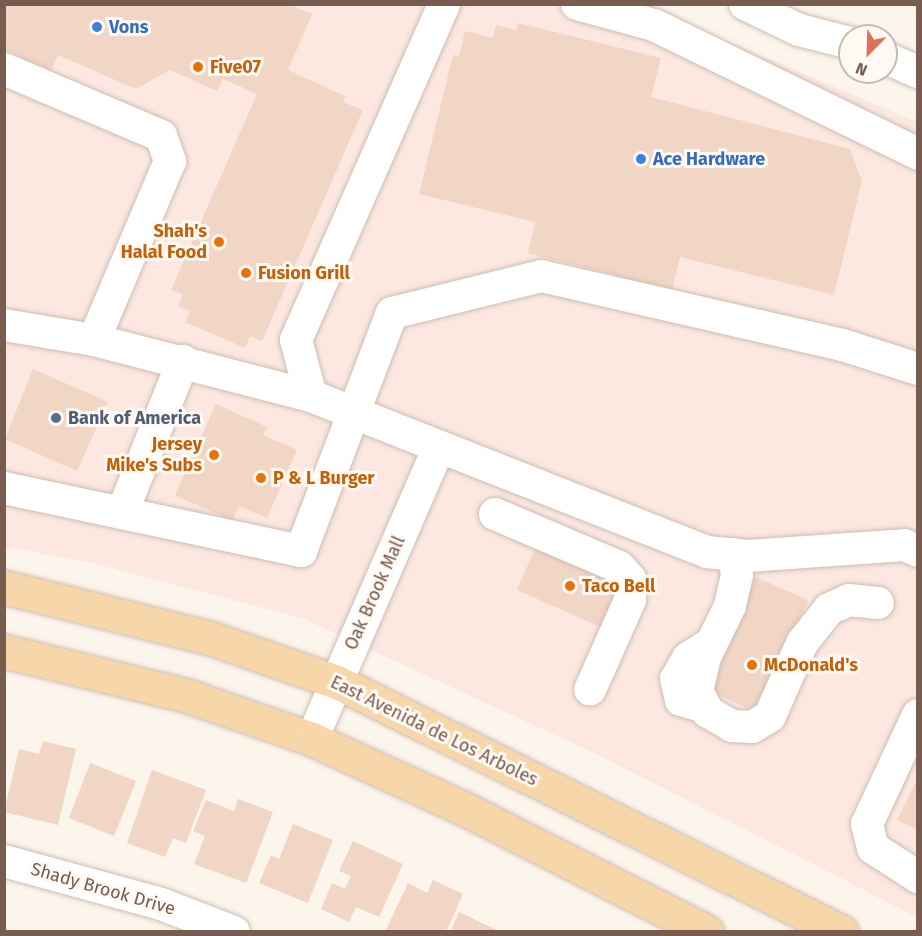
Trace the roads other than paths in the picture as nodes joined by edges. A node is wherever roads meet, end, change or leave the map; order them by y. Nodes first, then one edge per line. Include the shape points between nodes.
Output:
1 (444, 4) edge
2 (577, 4) edge
3 (745, 4) edge
4 (838, 40) edge
5 (898, 63) edge
6 (4, 69) edge
7 (918, 72) edge
8 (918, 154) edge
9 (4, 325) edge
10 (94, 340) junction
11 (183, 361) junction
12 (918, 369) edge
13 (311, 396) junction
14 (355, 413) junction
15 (439, 447) junction
16 (4, 488) edge
17 (122, 513) junction
18 (495, 514) dead end
19 (918, 551) edge
20 (734, 554) junction
21 (4, 587) edge
22 (878, 603) dead end
23 (4, 651) edge
24 (337, 682) junction
25 (590, 690) dead end
26 (918, 715) edge
27 (312, 739) junction
28 (4, 861) edge
29 (918, 877) edge
30 (234, 932) edge
31 (707, 932) edge
32 (842, 932) edge

1 - 13 street via 296,340
2 - 8 street via 654,25
3 - 4 street via 800,30
5 - 7 street
6 - 10 street via 161,136 171,161
9 - 10 street
10 - 11 street
11 - 13 street
11 - 17 street
12 - 14 street via 843,345 541,276 392,314
13 - 14 street
14 - 15 street
14 - 17 street via 301,551
15 - 20 street via 707,552
15 - 24 street, Oak Brook Mall
16 - 17 street
18 - 25 street via 619,567 630,579 630,600
19 - 20 street via 904,545
20 - 22 street via 737,575 730,606 712,643 688,658 676,679 681,700 702,706 732,726 752,727 770,716 802,643 829,609 849,600
21 - 24 main road, East Avenida de Los Arboles via 210,638
23 - 27 main road via 188,696
24 - 27 street, Oak Brook Mall
24 - 32 main road, East Avenida de Los Arboles
26 - 29 street via 867,824 873,848
27 - 31 main road via 465,809
28 - 30 street, Shady Brook Drive via 160,904

